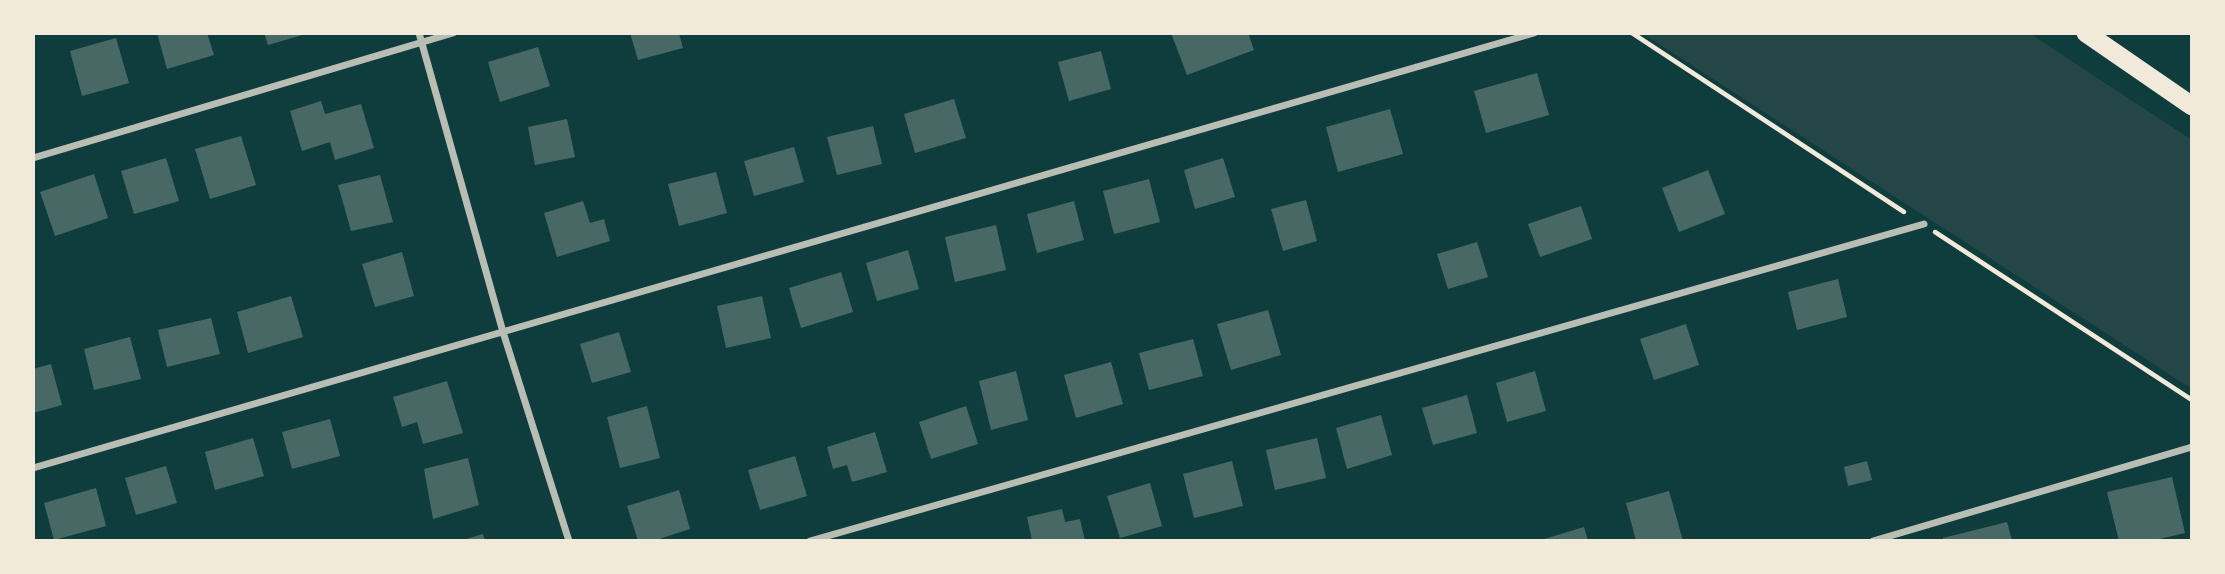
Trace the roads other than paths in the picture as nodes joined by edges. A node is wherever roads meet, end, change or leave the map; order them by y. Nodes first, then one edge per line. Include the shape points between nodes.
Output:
1 (419, 33) edge
2 (453, 33) edge
3 (1534, 33) edge
4 (2085, 33) edge
5 (422, 42) junction
6 (2192, 106) edge
7 (33, 158) edge
8 (1924, 224) dead end
9 (503, 332) junction
10 (2192, 447) edge
11 (33, 468) edge
12 (569, 541) edge
13 (810, 541) edge
14 (1873, 541) edge

1 - 5 street
2 - 5 street
3 - 9 street
4 - 6 highway
5 - 7 street
5 - 9 street
8 - 13 street
9 - 11 street
9 - 12 street
10 - 14 street

